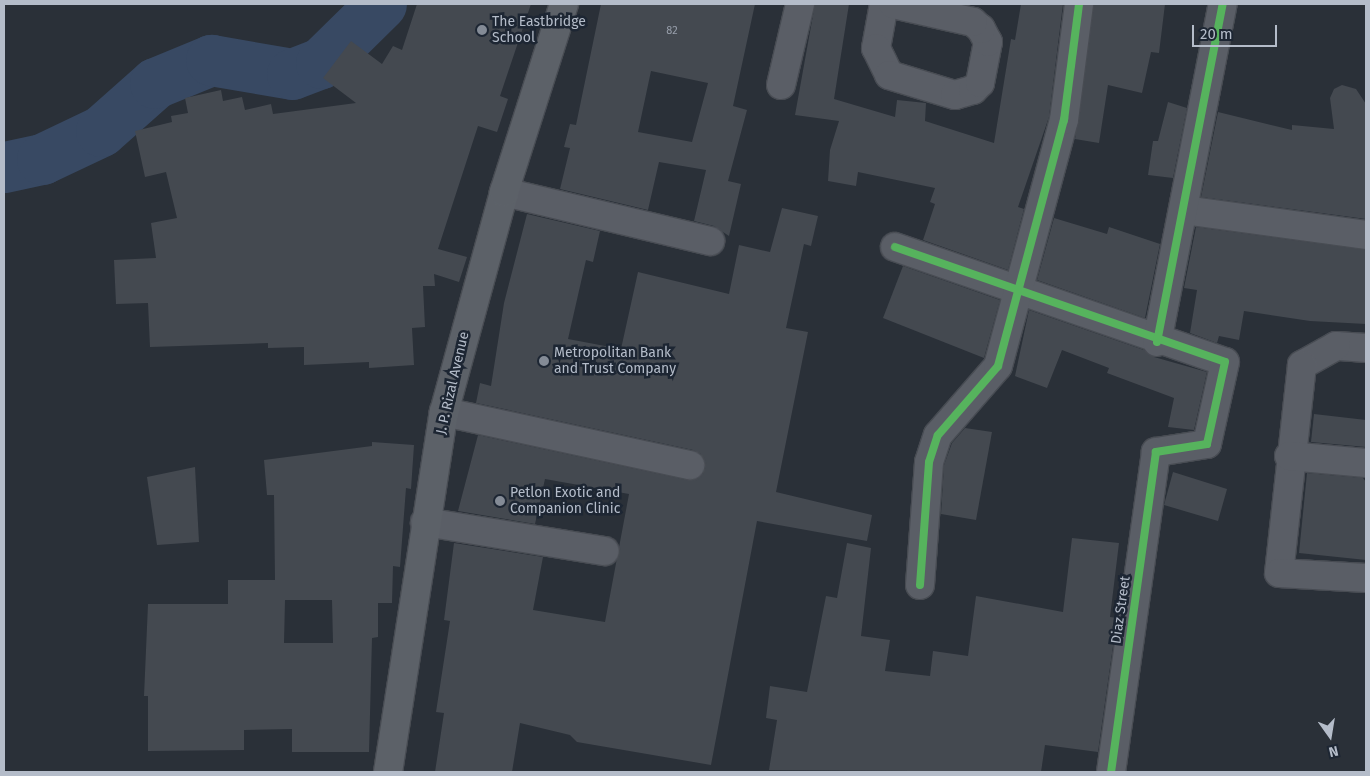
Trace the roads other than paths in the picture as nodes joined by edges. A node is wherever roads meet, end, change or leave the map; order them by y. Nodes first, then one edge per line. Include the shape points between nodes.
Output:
1 (564, 4) edge
2 (800, 4) edge
3 (884, 4) edge
4 (893, 4) edge
5 (1079, 4) edge
6 (1223, 4) edge
7 (781, 85) dead end
8 (504, 192) junction
9 (1184, 210) junction
10 (1366, 235) edge
11 (710, 241) dead end
12 (895, 247) dead end
13 (1018, 293) junction
14 (1157, 342) junction
15 (1366, 348) edge
16 (444, 412) junction
17 (1289, 456) junction
18 (1366, 463) edge
19 (690, 465) dead end
20 (426, 522) junction
21 (605, 551) dead end
22 (1366, 578) edge
23 (920, 585) dead end
24 (388, 772) edge
25 (1111, 772) edge

1 - 8 main road, J. P. Rizal Avenue
2 - 7 street
3 - 4 street via 876,48 889,76 956,95 973,90 980,83 988,42 974,22
5 - 13 street via 1064,120
6 - 9 street
8 - 11 street
8 - 16 main road, J. P. Rizal Avenue
9 - 10 street
9 - 14 street
12 - 13 street
13 - 14 street
13 - 23 street via 998,366 938,435 932,453
14 - 25 street, Diaz Street via 1224,362 1207,444 1156,452
15 - 17 street via 1336,346 1302,365
16 - 19 street
16 - 20 main road, J. P. Rizal Avenue
17 - 18 street
17 - 22 street via 1279,572
20 - 21 street
20 - 24 main road, J. P. Rizal Avenue

